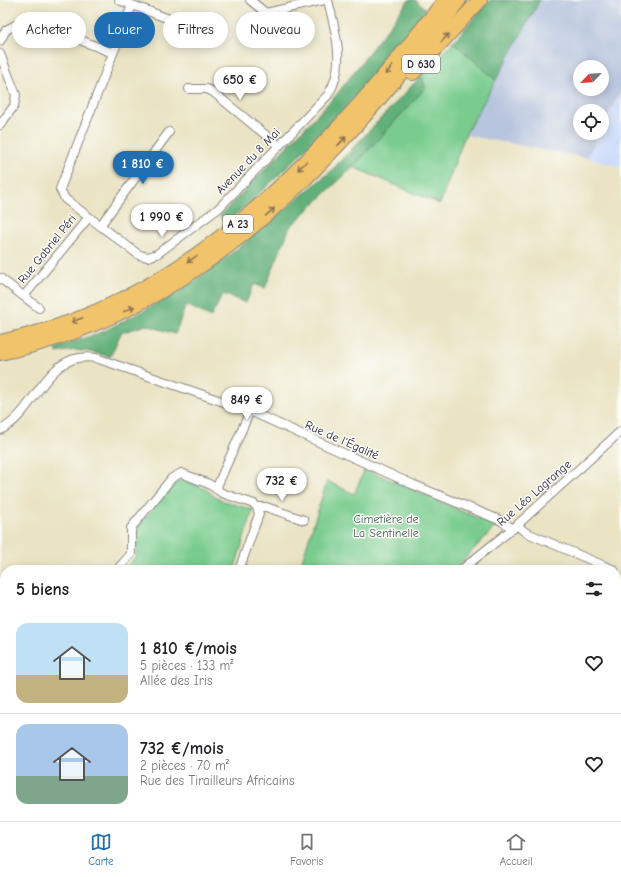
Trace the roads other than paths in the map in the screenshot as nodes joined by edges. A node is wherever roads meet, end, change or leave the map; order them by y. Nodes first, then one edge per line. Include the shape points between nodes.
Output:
1 (119, 0) edge
2 (250, 0) edge
3 (324, 0) edge
4 (328, 0) edge
5 (445, 0) edge
6 (459, 0) edge
7 (480, 0) edge
8 (132, 5) junction
9 (163, 16) edge
10 (0, 41) edge
11 (113, 53) junction
12 (0, 54) edge
13 (189, 89) dead end
14 (358, 124) junction
15 (0, 125) edge
16 (169, 132) dead end
17 (279, 146) junction
18 (89, 217) junction
19 (100, 226) junction
20 (0, 278) edge
21 (24, 296) junction
22 (39, 308) dead end
23 (0, 342) edge
24 (0, 353) edge
25 (250, 411) junction
26 (0, 430) edge
27 (621, 431) edge
28 (216, 489) junction
29 (257, 507) junction
30 (304, 520) dead end
31 (515, 527) junction
32 (121, 565) edge
33 (241, 565) edge
34 (467, 565) edge
35 (603, 565) edge

1 - 8 street
2 - 3 street via 266,13
4 - 17 street, Avenue du 8 Mai via 339,51 336,79 325,99
5 -> 23 highway, A 23 via 372,91 304,165 264,202 212,244 163,278 103,309 53,328
6 - 14 highway, A 23 via 402,74
14 -> 7 highway, D 630 via 382,106
8 - 9 street
8 - 11 street, Avenue du 8 Mai
10 - 11 street via 6,30 27,19
11 - 18 street, Avenue du 8 Mai via 60,189 65,199
12 - 15 street via 16,95 14,106
13 - 17 street via 207,89 213,92
24 -> 14 highway, A 23 via 40,344 88,328 141,304 176,283 221,252 269,213 307,178
16 - 19 street
17 - 19 street, Avenue du 8 Mai via 218,208 154,256 139,255
18 - 19 street, Avenue du 8 Mai
18 - 21 street, Rue Gabriel Péri
20 - 21 street, Rue Gabriel Péri
21 - 22 street, Rue Gabriel Péri
25 - 26 street, Rue de l'Égalité via 99,359 83,358 66,362 55,370 19,416
25 - 28 street
25 - 31 street, Rue de l'Égalité via 414,485
27 - 31 street, Rue Léo Lagrange
28 - 29 street
28 - 32 street via 183,474 173,476 130,528 131,554
29 - 30 street via 266,507
29 - 33 street via 259,514
31 - 34 street, Rue Léo Lagrange
31 - 35 street, Rue de l'Égalité

